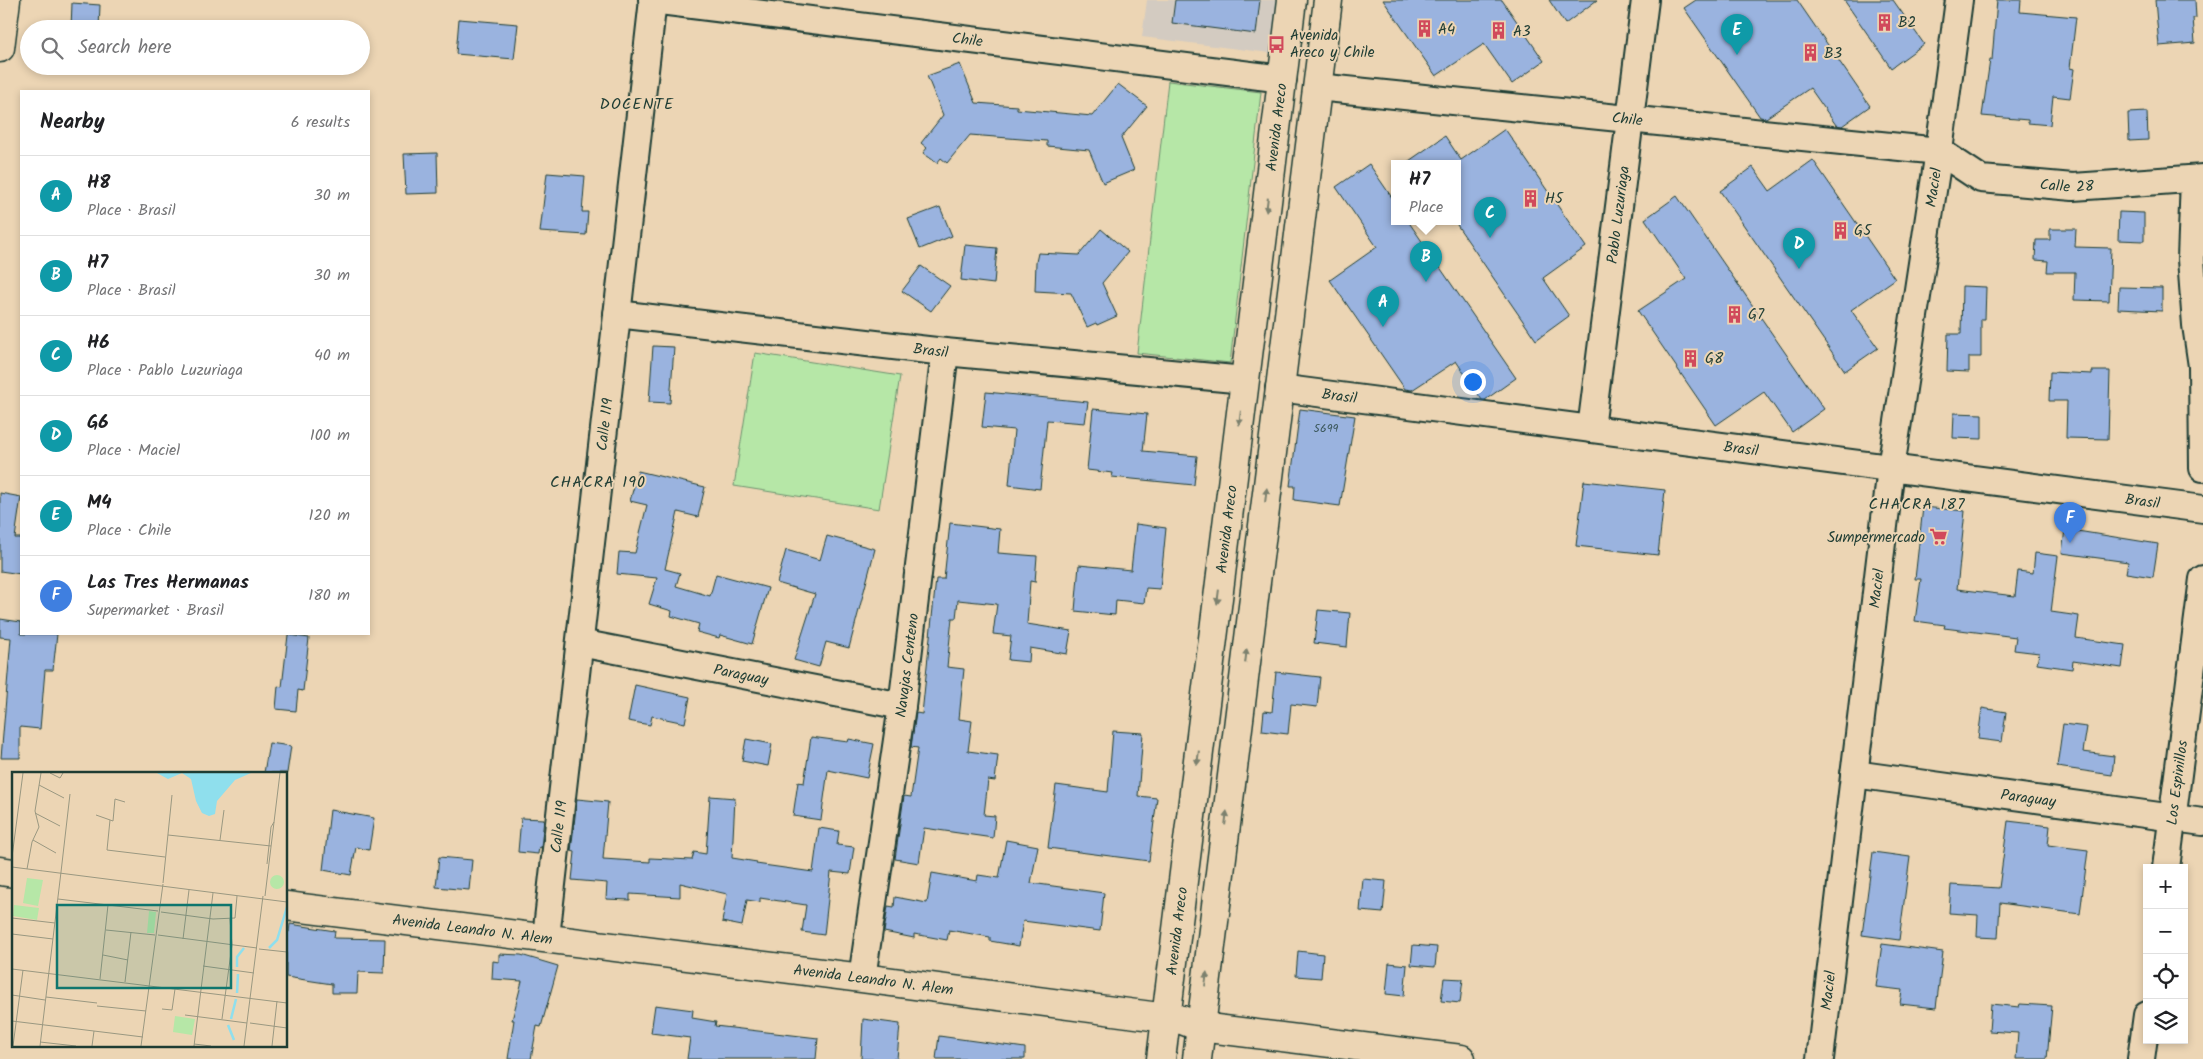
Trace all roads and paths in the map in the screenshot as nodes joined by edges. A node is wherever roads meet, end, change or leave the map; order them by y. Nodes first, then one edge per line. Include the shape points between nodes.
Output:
1 (6, 0) edge
2 (653, 0) edge
3 (1292, 0) edge
4 (1328, 0) edge
5 (1645, 0) edge
6 (1959, 0) edge
7 (0, 48) edge
8 (1283, 79) junction
9 (1317, 87) junction
10 (1630, 120) junction
11 (1939, 152) junction
12 (2198, 178) edge
13 (617, 314) junction
14 (945, 352) junction
15 (1245, 380) junction
16 (1279, 388) junction
17 (1591, 429) junction
18 (1890, 468) junction
19 (2203, 468) edge
20 (2203, 509) edge
21 (2203, 579) edge
22 (580, 643) junction
23 (902, 706) junction
24 (1854, 774) junction
25 (2172, 818) junction
26 (2203, 822) edge
27 (2166, 864) edge
28 (288, 906) edge
29 (546, 938) junction
30 (862, 978) junction
31 (1166, 1019) junction
32 (1200, 1027) junction
33 (2143, 1044) edge
34 (1161, 1059) edge
35 (1196, 1059) edge
36 (1461, 1059) edge
37 (1820, 1059) edge
38 (2141, 1059) edge

1 - 7 main road
2 - 8 street, Chile
2 - 13 street, Calle 119
3 - 8 main road, Avenida Areco
4 - 9 main road
5 - 10 street, Pablo Luzuriaga
6 - 11 street, Maciel
8 -> 15 main road, Avenida Areco
9 - 10 street, Chile
9 - 16 main road
10 - 11 street, Chile
10 - 17 street, Pablo Luzuriaga
11 - 12 street, Calle 28 via 1981,179 2073,187
11 - 18 street, Maciel
12 - 19 street via 2191,259 2202,366
13 - 14 street, Brasil
13 - 22 street, Calle 119
14 - 15 street, Brasil
14 - 23 street, Navajas Centeno
15 -> 31 main road, Avenida Areco
16 - 17 street, Brasil
32 -> 16 main road
17 - 18 street, Brasil
18 - 20 street, Brasil
18 - 24 street, Maciel
21 - 25 street, Los Espinillos
22 - 23 street, Paraguay
22 - 29 street, Calle 119
23 - 30 street, Navajas Centeno
24 - 25 street, Paraguay
24 - 37 street, Maciel
25 - 26 street, Paraguay
25 - 27 street, Los Espinillos
28 - 29 main road, Avenida Leandro N. Alem
29 - 30 main road, Avenida Leandro N. Alem
30 - 31 main road, Avenida Leandro N. Alem
31 - 32 main road, Avenida Leandro N. Alem via 1182,1020
31 - 34 main road, Avenida Areco
32 - 35 main road
32 - 36 main road, Avenida Leandro N. Alem
33 - 38 street

